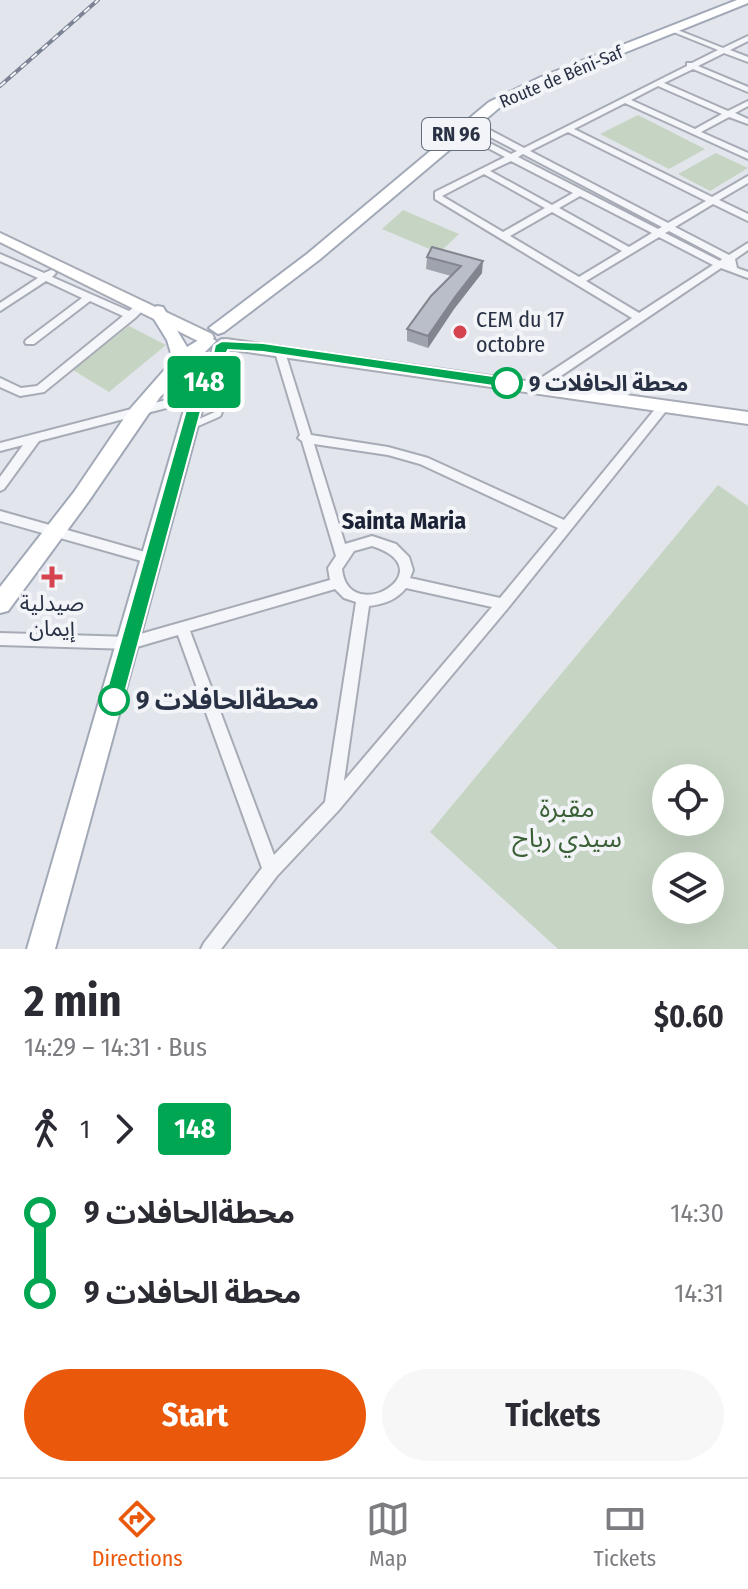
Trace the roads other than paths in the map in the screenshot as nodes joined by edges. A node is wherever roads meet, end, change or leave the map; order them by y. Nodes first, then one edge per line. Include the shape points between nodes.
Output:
1 (747, 0) edge
2 (748, 7) edge
3 (677, 28) junction
4 (748, 38) edge
5 (722, 50) junction
6 (748, 60) edge
7 (690, 65) junction
8 (657, 83) junction
9 (748, 90) edge
10 (624, 100) junction
11 (748, 103) edge
12 (730, 113) junction
13 (748, 122) edge
14 (465, 127) junction
15 (568, 129) junction
16 (695, 132) junction
17 (525, 151) junction
18 (513, 156) junction
19 (748, 156) edge
20 (484, 171) junction
21 (748, 179) edge
22 (581, 192) junction
23 (712, 201) junction
24 (553, 208) junction
25 (748, 218) edge
26 (670, 227) junction
27 (658, 233) junction
28 (503, 236) junction
29 (0, 237) edge
30 (748, 246) edge
31 (628, 250) junction
32 (0, 257) edge
33 (728, 263) junction
34 (64, 265) junction
35 (748, 275) edge
36 (46, 276) junction
37 (579, 281) junction
38 (90, 296) junction
39 (0, 308) edge
40 (150, 308) junction
41 (131, 316) junction
42 (638, 317) junction
43 (220, 337) junction
44 (30, 342) dead end
45 (271, 348) junction
46 (182, 360) junction
47 (0, 382) edge
48 (203, 386) junction
49 (536, 387) junction
50 (664, 406) junction
51 (140, 411) junction
52 (748, 418) edge
53 (304, 438) junction
54 (34, 439) junction
55 (0, 447) edge
56 (0, 486) edge
57 (0, 516) edge
58 (566, 526) junction
59 (56, 533) junction
60 (342, 554) junction
61 (152, 559) junction
62 (404, 582) junction
63 (338, 583) junction
64 (363, 599) junction
65 (0, 604) edge
66 (503, 604) junction
67 (182, 628) junction
68 (0, 639) edge
69 (130, 643) junction
70 (332, 806) junction
71 (271, 870) junction
72 (41, 949) edge
73 (210, 949) edge

1 - 3 main road, Route de Béni-Saf / RN 96
2 - 3 main road, Route de Béni-Saf / RN 96
3 - 5 street
3 - 14 main road, Route de Béni-Saf / RN 96 via 527,87
4 - 5 street
5 - 6 street
5 - 7 street
7 - 8 street
7 - 9 street
8 - 10 street
8 - 12 street
10 - 15 street
10 - 16 street
11 - 12 street
12 - 13 street
12 - 16 street
14 - 17 street
14 - 18 street
14 - 43 main road, Route de Béni-Saf / RN 96 via 264,294
15 - 17 street
15 - 23 street
16 - 19 street
17 - 18 street
17 - 26 street
18 - 20 street
18 - 22 street
20 - 24 street
20 - 28 street via 438,197
21 - 23 street
22 - 24 street
22 - 27 street
23 - 25 street
23 - 26 street
24 - 28 street
24 - 31 street
26 - 27 street
26 - 33 street
27 - 31 street
27 - 33 street
28 - 37 street
29 - 34 main road
30 - 33 street
31 - 37 street
32 - 36 street
33 - 35 street
33 - 42 street
34 - 36 street
34 - 40 main road
36 - 38 street
36 - 39 street
37 - 42 street
38 - 41 street
38 - 44 street
40 - 41 street
40 - 43 main road
40 - 46 main road via 176,340
41 - 47 street via 40,389 20,392
42 - 49 street
43 - 45 main road
43 - 46 main road, RN 96
43 - 48 main road, RN 96
45 - 49 main road
45 - 53 street
46 - 51 main road, RN 96
48 - 51 street
48 - 61 main road, RN 96
49 - 50 main road
50 - 52 main road
50 - 58 street
51 - 54 street
51 - 59 main road, RN 96
53 - 58 street via 424,461
53 - 60 street
54 - 55 street
54 - 56 street
57 - 59 street
58 - 66 street
59 - 61 street
59 - 65 main road, RN 96
60 - 62 street via 361,543 393,547 406,563
60 - 63 street via 335,568
61 - 69 main road, RN 96
62 - 64 street via 388,597
62 - 66 street
63 - 64 street
63 - 67 street
64 - 70 street
66 - 70 street
67 - 69 street
67 - 71 street
68 - 69 street
69 - 72 main road, RN 96
70 - 71 street
71 - 73 street

